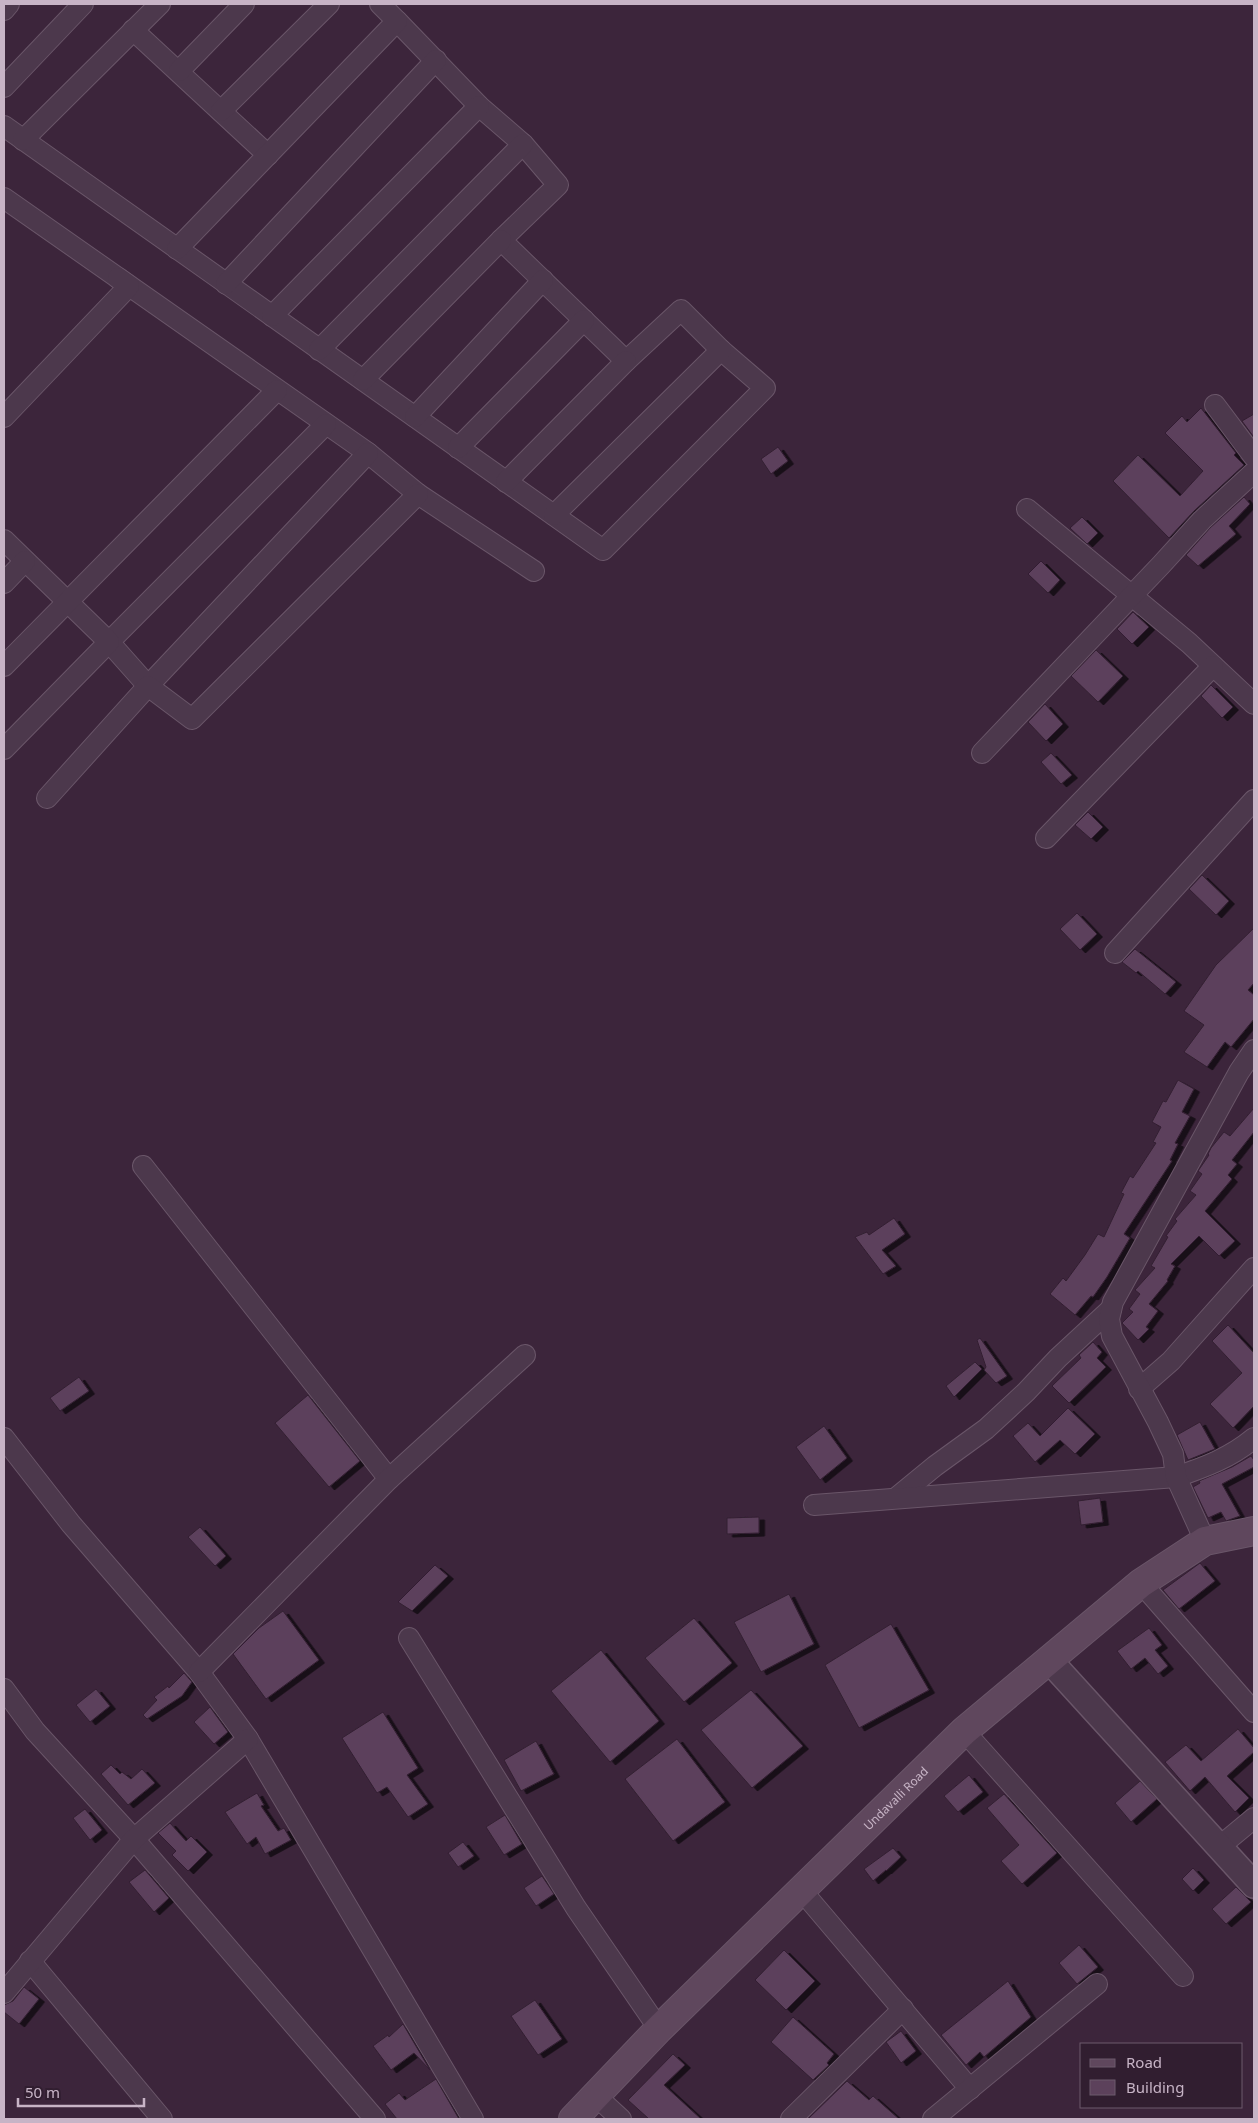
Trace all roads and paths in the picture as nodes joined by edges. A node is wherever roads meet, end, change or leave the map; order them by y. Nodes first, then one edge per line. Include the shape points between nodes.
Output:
1 (9, 4) edge
2 (83, 4) edge
3 (160, 4) edge
4 (244, 4) edge
5 (329, 4) edge
6 (380, 4) edge
7 (4, 10) edge
8 (397, 20) junction
9 (133, 30) junction
10 (436, 60) junction
11 (178, 71) junction
12 (4, 87) edge
13 (479, 106) junction
14 (221, 112) junction
15 (4, 126) edge
16 (23, 140) junction
17 (523, 144) junction
18 (268, 155) junction
19 (501, 240) junction
20 (177, 249) junction
21 (543, 280) junction
22 (226, 284) junction
23 (272, 316) junction
24 (584, 320) junction
25 (319, 350) junction
26 (721, 350) junction
27 (626, 361) junction
28 (363, 380) junction
29 (277, 390) junction
30 (1215, 406) dead end
31 (4, 417) edge
32 (415, 417) junction
33 (326, 424) junction
34 (458, 448) junction
35 (368, 453) junction
36 (1254, 457) edge
37 (1254, 472) edge
38 (506, 482) junction
39 (418, 494) junction
40 (1026, 509) dead end
41 (554, 515) junction
42 (4, 540) edge
43 (25, 561) junction
44 (534, 571) dead end
45 (4, 583) edge
46 (1132, 596) junction
47 (67, 602) junction
48 (109, 642) junction
49 (4, 666) edge
50 (1213, 666) junction
51 (148, 686) junction
52 (1254, 704) edge
53 (4, 749) edge
54 (982, 753) dead end
55 (48, 798) dead end
56 (1254, 800) edge
57 (1046, 838) dead end
58 (1115, 954) dead end
59 (1254, 1050) edge
60 (143, 1166) dead end
61 (1254, 1268) edge
62 (1111, 1309) junction
63 (525, 1355) dead end
64 (1139, 1389) junction
65 (4, 1438) edge
66 (1254, 1438) edge
67 (1176, 1477) junction
68 (389, 1479) junction
69 (896, 1498) junction
70 (814, 1505) dead end
71 (1254, 1531) edge
72 (1205, 1540) junction
73 (1141, 1583) junction
74 (409, 1638) dead end
75 (1049, 1660) junction
76 (199, 1672) junction
77 (4, 1689) edge
78 (1254, 1712) edge
79 (964, 1731) junction
80 (248, 1739) junction
81 (1254, 1818) edge
82 (134, 1839) junction
83 (1219, 1847) junction
84 (1254, 1885) edge
85 (802, 1891) junction
86 (30, 1961) junction
87 (1183, 1976) dead end
88 (1097, 1984) dead end
89 (4, 1993) edge
90 (903, 2009) junction
91 (659, 2029) junction
92 (970, 2089) junction
93 (596, 2096) junction
94 (162, 2119) edge
95 (375, 2119) edge
96 (473, 2119) edge
97 (573, 2119) edge
98 (621, 2119) edge
99 (791, 2119) edge
100 (933, 2119) edge

1 - 7 street
2 - 12 street
3 - 9 street
4 - 11 street
5 - 14 street
6 - 8 street
8 - 10 street
8 - 18 street
9 - 11 street
9 - 16 street
10 - 13 street
10 - 22 street
11 - 14 street
13 - 17 street
13 - 23 street
14 - 18 street
15 - 16 street
16 - 20 street
17 - 19 street via 558,186
17 - 25 street
18 - 20 street
19 - 21 street
19 - 28 street
20 - 22 street
21 - 24 street
21 - 32 street
22 - 23 street
23 - 25 street
24 - 27 street
24 - 34 street
25 - 28 street
26 - 27 street via 681,310
26 - 41 street
26 - 41 street via 764,388 610,543 602,550
27 - 38 street
28 - 32 street
29 - 31 street via 4,198 129,286
29 - 33 street
29 - 47 street
30 - 36 street
32 - 34 street
33 - 35 street
33 - 48 street
34 - 38 street
35 - 39 street
35 - 51 street
37 - 46 street via 1202,520
38 - 41 street
39 - 44 street
39 - 51 street via 192,719
40 - 46 street
42 - 43 street
43 - 45 street
43 - 47 street
46 - 50 street
46 - 54 street
47 - 48 street
47 - 49 street
48 - 51 street
48 - 53 street
50 - 52 street
50 - 57 street
51 - 55 street
56 - 58 street
59 - 62 street
60 - 68 street
61 - 64 street via 1171,1362
62 - 64 street via 1112,1336
62 - 69 street via 986,1430
63 - 68 street
64 - 67 street via 1173,1454
65 - 76 street via 70,1524
66 - 67 street via 1230,1455
67 - 69 street
67 - 72 street
68 - 76 street
69 - 70 street
71 - 72 main road, Undavalli Road
72 - 73 main road, Undavalli Road
73 - 75 main road, Undavalli Road
73 - 78 street
74 - 91 street via 576,1908
75 - 79 main road, Undavalli Road
75 - 83 street
76 - 80 street
77 - 82 street via 35,1730
79 - 85 main road, Undavalli Road
79 - 87 street
80 - 82 street
80 - 96 street
81 - 83 street
82 - 86 street
82 - 95 street
83 - 84 street
85 - 90 street
85 - 91 main road, Undavalli Road
86 - 89 street
86 - 94 street
88 - 92 street
90 - 92 street
90 - 99 street
91 - 93 main road, Undavalli Road
92 - 100 street
93 - 97 main road, Undavalli Road
93 - 98 street

